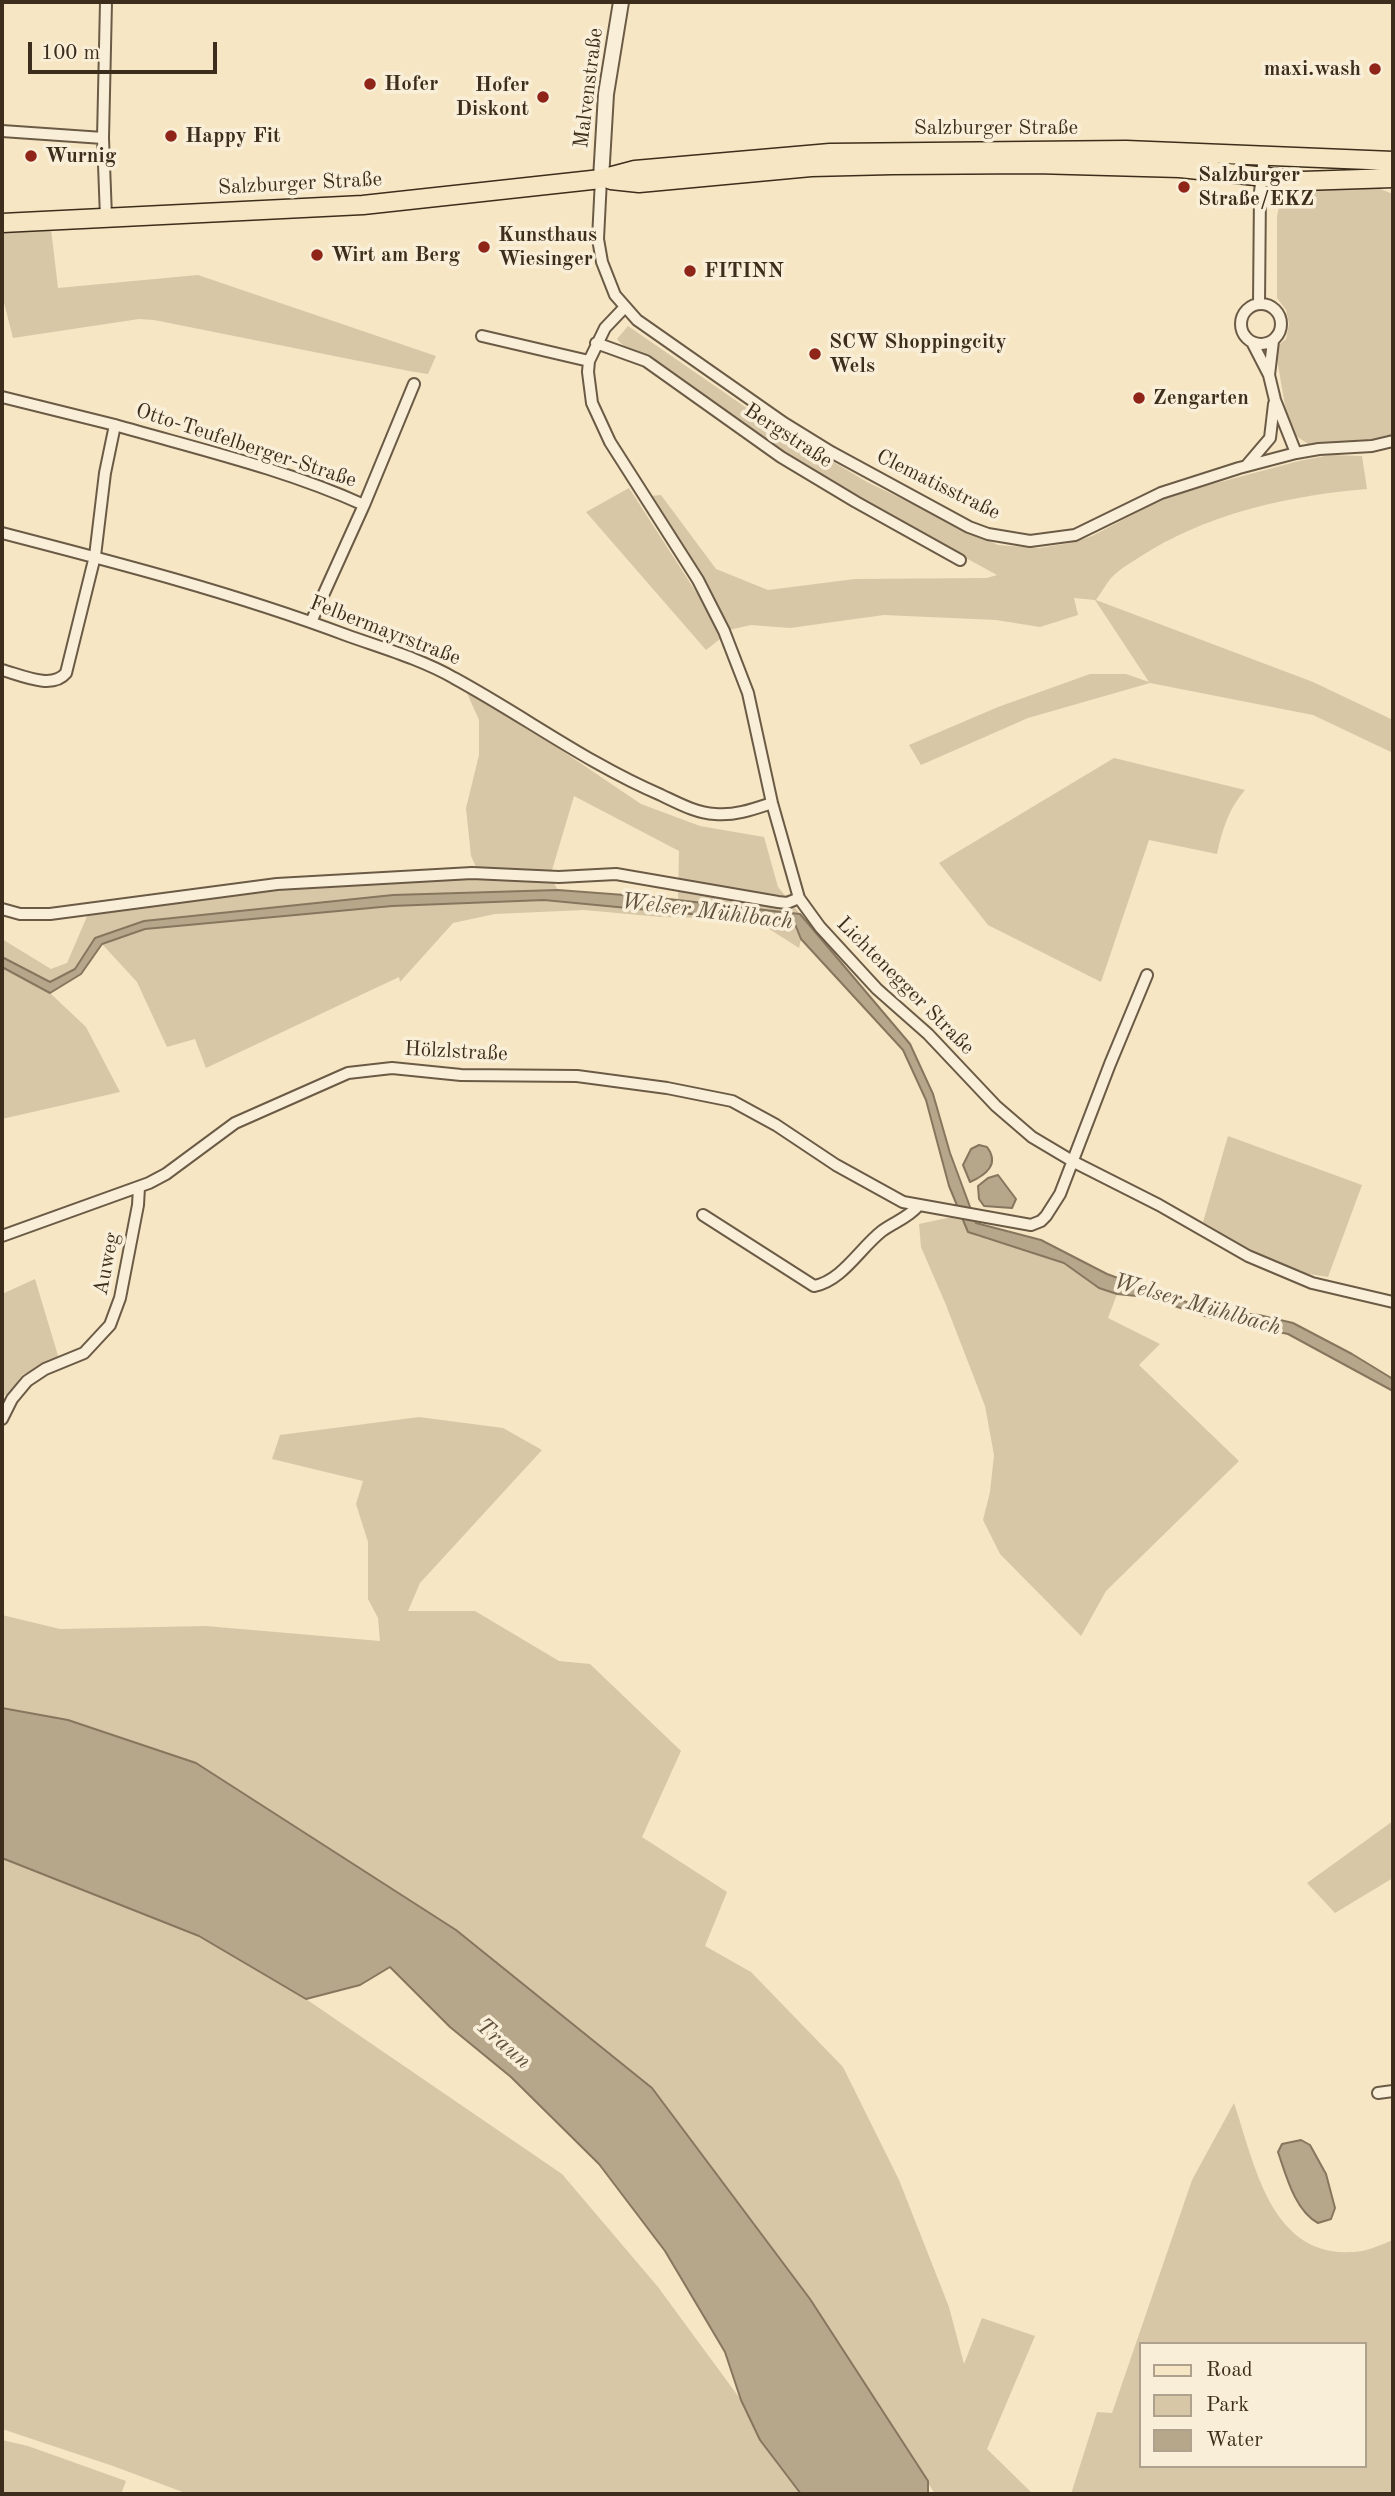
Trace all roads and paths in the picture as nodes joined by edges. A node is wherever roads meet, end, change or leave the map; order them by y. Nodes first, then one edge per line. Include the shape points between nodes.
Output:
1 (106, 2) edge
2 (621, 2) edge
3 (2, 131) edge
4 (103, 138) junction
5 (1264, 156) junction
6 (1393, 161) edge
7 (1262, 178) junction
8 (1393, 178) edge
9 (601, 179) junction
10 (106, 217) junction
11 (2, 223) edge
12 (1259, 304) junction
13 (624, 308) junction
14 (482, 336) dead end
15 (1273, 341) junction
16 (1252, 342) junction
17 (596, 343) junction
18 (589, 361) junction
19 (1269, 375) junction
20 (414, 384) dead end
21 (2, 397) edge
22 (1275, 400) junction
23 (115, 425) junction
24 (1270, 438) junction
25 (1393, 441) edge
26 (1296, 453) junction
27 (1282, 456) junction
28 (1247, 465) junction
29 (364, 505) junction
30 (2, 533) edge
31 (95, 556) junction
32 (960, 560) dead end
33 (311, 622) junction
34 (2, 670) edge
35 (772, 803) junction
36 (799, 898) junction
37 (2, 909) edge
38 (1147, 975) dead end
39 (1074, 1162) junction
40 (139, 1187) junction
41 (918, 1206) junction
42 (703, 1215) dead end
43 (2, 1236) edge
44 (1393, 1302) edge
45 (2, 1419) edge
46 (1393, 2091) edge
47 (1378, 2093) dead end

1 - 4 street
2 - 9 street, Malvenstraße via 606,94
3 - 4 street
4 - 10 street
5 - 6 main road, Salzburger Straße
5 - 7 street
5 - 9 main road, Salzburger Straße via 1126,150 830,153 635,170
7 - 8 main road, Salzburger Straße
7 - 9 main road, Salzburger Straße via 1180,168 1035,164 811,167 639,183
7 - 12 street
9 - 10 main road, Salzburger Straße via 363,205
9 - 13 street via 598,239 602,262
10 - 11 main road, Salzburger Straße
12 - 15 street via 1276,310 1280,318 1280,332
12 - 16 street via 1242,320 1242,329
13 - 17 street, Lichtenegger Straße
13 - 28 street, Clematisstraße via 784,423 988,534 1030,541 1075,535 1161,493
14 - 18 street
15 - 16 street
15 - 19 street
16 - 19 street
17 - 18 street, Lichtenegger Straße
17 - 32 street, Bergstraße via 646,361 781,457
18 - 35 street, Lichtenegger Straße via 592,403 610,442 698,580 724,631 748,694
19 - 22 street
20 - 29 street, Otto-Teufelberger-Straße
21 - 23 street, Otto-Teufelberger-Straße
22 - 24 street
22 - 26 street
23 - 29 street, Otto-Teufelberger-Straße via 239,461
23 - 31 street, Otto-Teufelberger-Straße
24 - 27 street
24 - 28 street
25 - 26 street, Clematisstraße
26 - 27 street, Clematisstraße
27 - 28 street, Clematisstraße
29 - 33 street, Otto-Teufelberger-Straße
30 - 31 street, Felbermayrstraße
31 - 33 street, Felbermayrstraße
31 - 34 street, Otto-Teufelberger-Straße via 66,673 49,682
33 - 35 street, Felbermayrstraße via 443,672 621,777 690,808 728,814
35 - 36 street, Lichtenegger Straße
36 - 37 street via 778,902 616,874 472,873 276,884 50,914
36 - 39 street, Lichtenegger Straße via 877,989 928,1034 996,1106 1032,1137
38 - 39 street
39 - 41 street, Hölzlstraße via 1054,1206 1031,1225
39 - 44 street, Lichtenegger Straße via 1248,1256 1312,1283
40 - 41 street, Hölzlstraße via 166,1174 249,1115 348,1073 392,1068 461,1075 603,1078 732,1101 887,1195
40 - 43 street, Hölzlstraße
40 - 45 street, Auweg via 120,1298 110,1325 84,1353 27,1381
41 - 42 street via 882,1232 834,1278 814,1286
46 - 47 street

